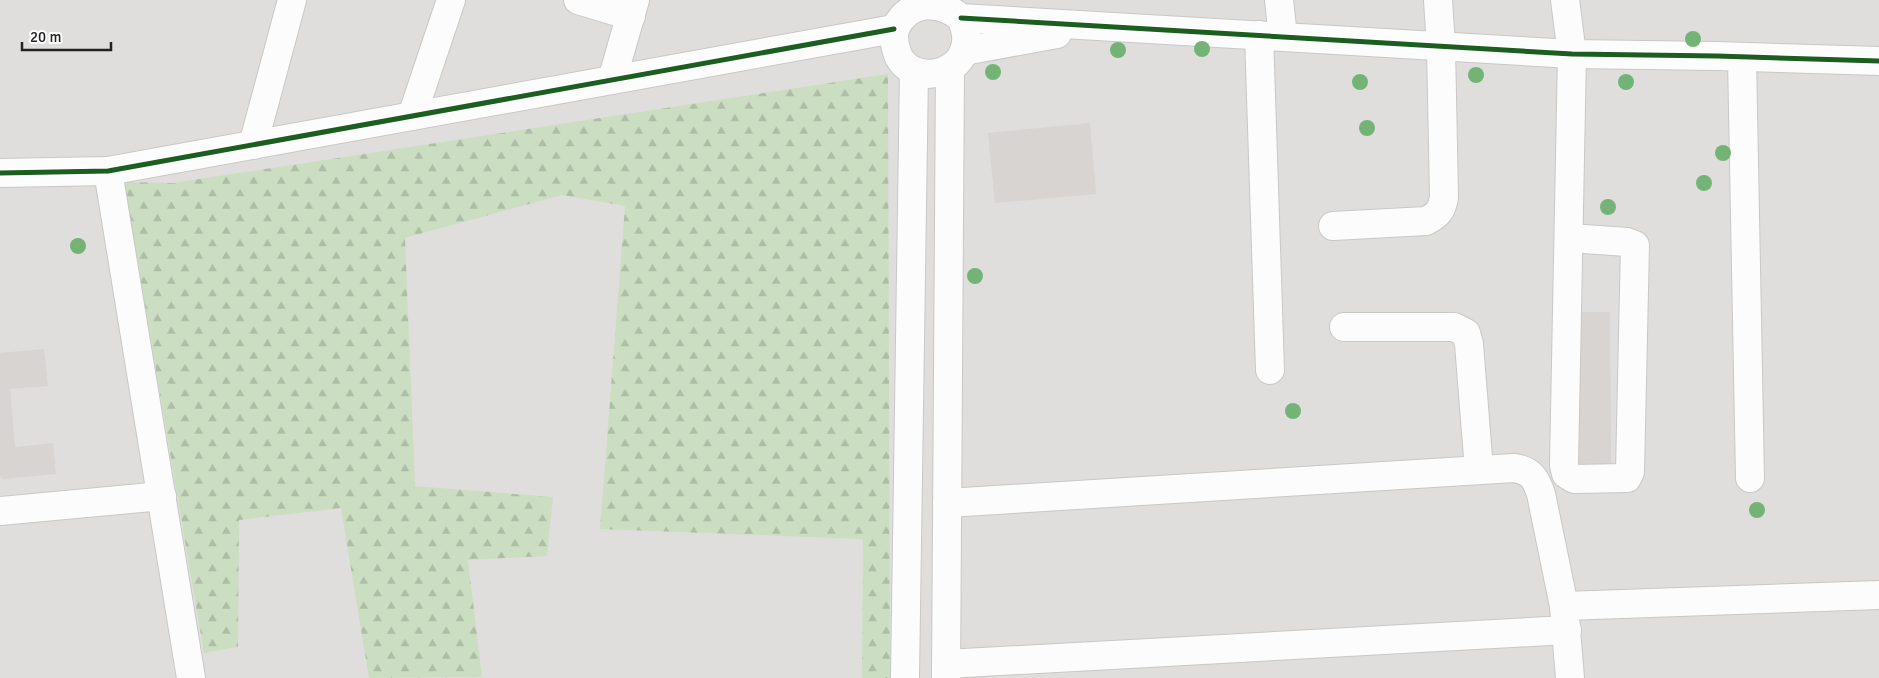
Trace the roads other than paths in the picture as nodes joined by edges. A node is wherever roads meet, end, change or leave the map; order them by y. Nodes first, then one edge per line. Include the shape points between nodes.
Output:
1 (292, 0) edge
2 (451, 0) edge
3 (578, 0) edge
4 (1279, 0) edge
5 (1438, 0) edge
6 (1566, 0) edge
7 (915, 3) edge
8 (633, 8) edge
9 (955, 9) edge
10 (1098, 26) junction
11 (894, 29) junction
12 (1271, 36) junction
13 (1442, 46) junction
14 (1572, 54) junction
15 (1742, 57) junction
16 (957, 60) junction
17 (1879, 62) edge
18 (914, 71) junction
19 (612, 80) junction
20 (412, 116) junction
21 (253, 145) junction
22 (108, 171) junction
23 (0, 174) edge
24 (1333, 226) dead end
25 (1569, 238) junction
26 (1344, 326) dead end
27 (1270, 370) dead end
28 (1479, 470) junction
29 (1750, 478) dead end
30 (162, 496) junction
31 (946, 503) junction
32 (0, 511) edge
33 (1879, 594) edge
34 (1565, 618) junction
35 (946, 671) edge
36 (191, 678) edge
37 (905, 678) edge
38 (1570, 678) edge

1 - 21 street
2 - 20 street
3 - 8 street
4 - 12 street
5 - 13 street
6 - 14 street
7 - 9 street via 932,2
7 - 11 street
8 - 19 street
9 - 10 street
9 - 16 street via 966,28 967,40
10 - 12 street
10 - 16 street
11 - 18 street via 897,54
11 - 19 street
12 - 13 street
12 - 27 street
13 - 14 street
13 - 24 street via 1442,209 1426,221
14 - 15 street
14 - 25 street
15 - 17 street
15 - 29 street
16 - 18 street via 939,73
16 - 31 street
18 - 37 street
19 - 20 street
20 - 21 street
21 - 22 street
22 - 23 street
22 - 30 street
25 - 25 street via 1635,245 1630,472 1627,478 1574,478 1566,474
26 - 28 street via 1454,327 1466,333 1470,344
28 - 31 street
28 - 34 street via 1523,469 1537,482
30 - 32 street
30 - 36 street
31 - 35 street
33 - 34 street
34 - 35 street
34 - 38 street

